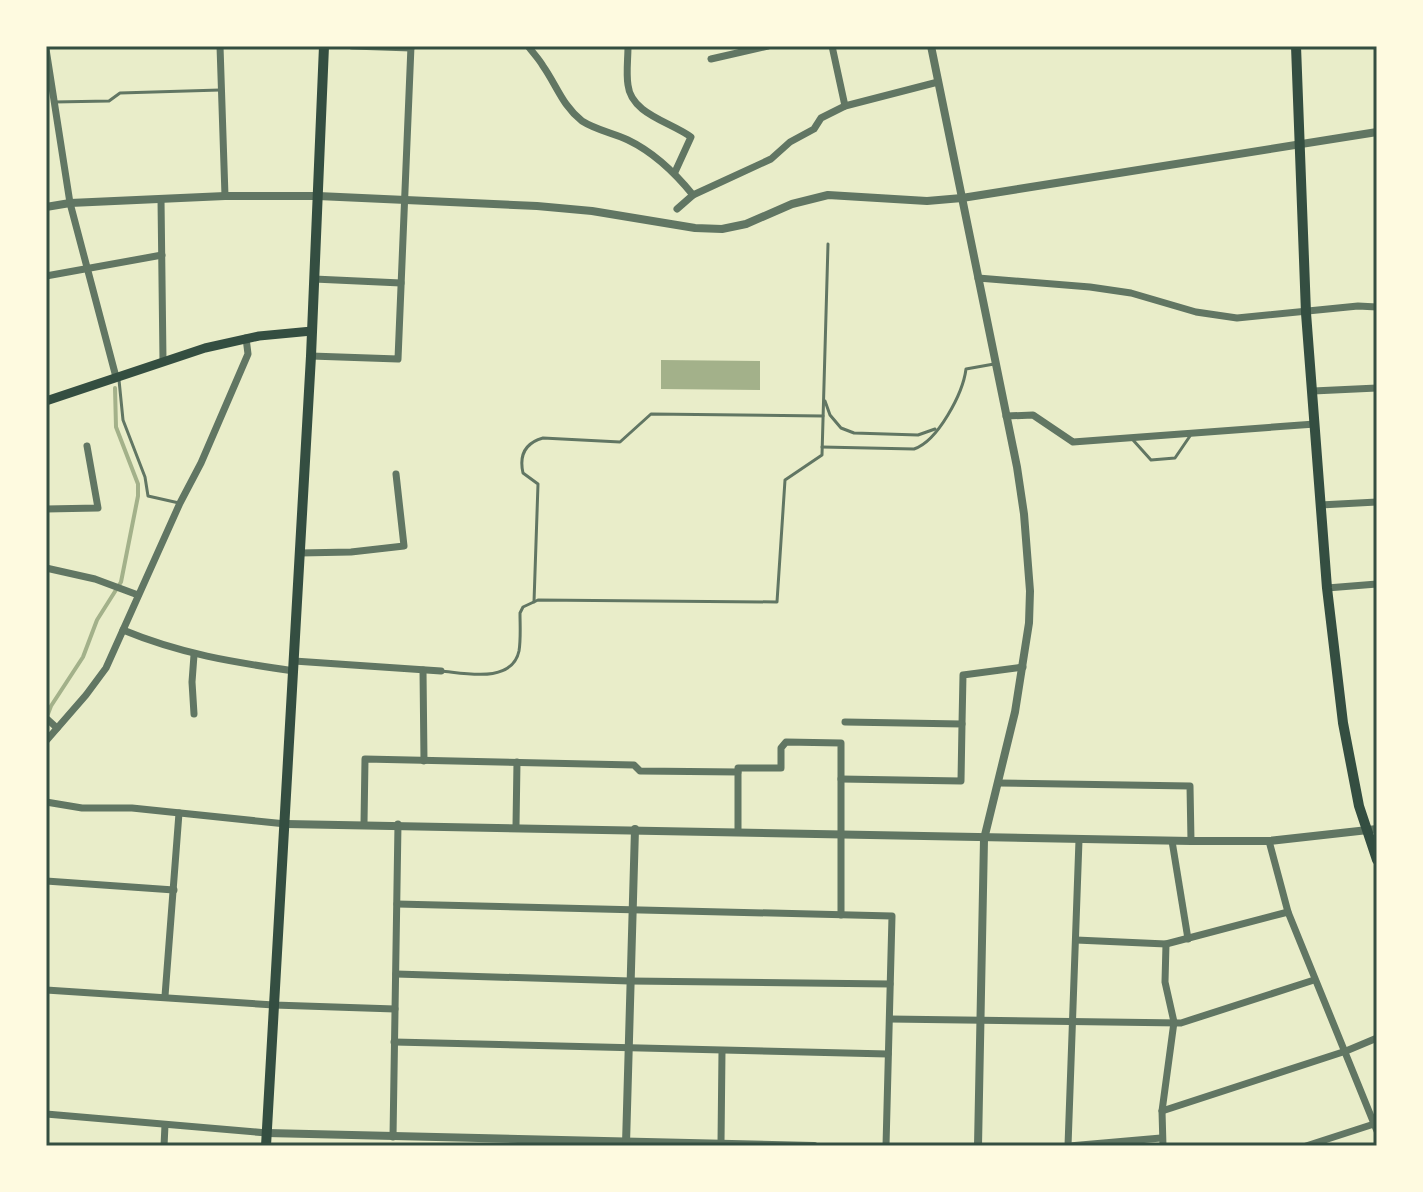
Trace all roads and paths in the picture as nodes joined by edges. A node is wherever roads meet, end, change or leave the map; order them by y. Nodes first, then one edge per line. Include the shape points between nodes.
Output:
1 (220, 46) edge
2 (324, 46) edge
3 (352, 46) edge
4 (528, 46) edge
5 (628, 46) edge
6 (768, 46) edge
7 (832, 46) edge
8 (931, 46) edge
9 (1296, 46) edge
10 (411, 47) edge
11 (749, 48) edge
12 (46, 49) edge
13 (711, 59) dead end
14 (938, 82) junction
15 (223, 90) junction
16 (54, 102) junction
17 (845, 106) junction
18 (1377, 132) edge
19 (1298, 144) junction
20 (675, 172) junction
21 (693, 195) junction
22 (225, 196) junction
23 (318, 196) junction
24 (962, 198) junction
25 (161, 199) junction
26 (403, 201) junction
27 (70, 203) junction
28 (46, 207) edge
29 (677, 209) dead end
30 (828, 244) dead end
31 (162, 255) junction
32 (88, 268) junction
33 (46, 276) edge
34 (978, 278) junction
35 (314, 279) junction
36 (401, 283) junction
37 (1377, 307) edge
38 (1306, 313) junction
39 (312, 331) junction
40 (246, 338) junction
41 (311, 356) junction
42 (163, 360) junction
43 (995, 363) junction
44 (118, 377) junction
45 (1377, 388) edge
46 (1313, 391) junction
47 (823, 398) junction
48 (46, 401) edge
49 (823, 416) junction
50 (1006, 416) junction
51 (1315, 424) junction
52 (937, 429) junction
53 (1192, 433) junction
54 (1130, 438) junction
55 (87, 446) dead end
56 (822, 447) junction
57 (396, 474) dead end
58 (1377, 502) edge
59 (180, 503) junction
60 (1320, 505) junction
61 (46, 509) edge
62 (300, 553) junction
63 (46, 568) edge
64 (1377, 584) edge
65 (1327, 588) junction
66 (138, 595) junction
67 (534, 602) junction
68 (123, 630) junction
69 (194, 655) junction
70 (294, 666) junction
71 (1023, 667) junction
72 (423, 670) junction
73 (441, 671) joint
74 (194, 714) dead end
75 (46, 718) edge
76 (845, 722) dead end
77 (962, 724) junction
78 (57, 728) junction
79 (46, 741) edge
80 (424, 761) junction
81 (517, 762) junction
82 (738, 772) junction
83 (841, 779) junction
84 (998, 783) junction
85 (46, 802) edge
86 (179, 813) junction
87 (286, 824) junction
88 (364, 824) junction
89 (398, 824) junction
90 (516, 826) junction
91 (635, 829) junction
92 (1372, 830) edge
93 (738, 832) junction
94 (842, 835) junction
95 (984, 839) junction
96 (1079, 840) junction
97 (1172, 841) junction
98 (1191, 841) junction
99 (1269, 841) junction
100 (1377, 860) edge
101 (46, 881) edge
102 (174, 890) junction
103 (397, 904) junction
104 (633, 911) junction
105 (1288, 912) junction
106 (841, 915) junction
107 (1188, 939) junction
108 (1076, 940) junction
109 (1166, 944) junction
110 (396, 974) junction
111 (1314, 980) junction
112 (630, 981) junction
113 (890, 984) junction
114 (46, 990) edge
115 (165, 996) junction
116 (274, 1005) junction
117 (395, 1009) junction
118 (890, 1019) junction
119 (979, 1020) junction
120 (1174, 1022) junction
121 (1071, 1023) junction
122 (1377, 1038) edge
123 (394, 1042) junction
124 (628, 1049) junction
125 (722, 1051) junction
126 (1346, 1051) junction
127 (888, 1054) junction
128 (1162, 1111) junction
129 (46, 1114) edge
130 (165, 1125) junction
131 (1376, 1127) edge
132 (267, 1133) junction
133 (393, 1137) junction
134 (473, 1142) edge
135 (1162, 1142) edge
136 (554, 1143) edge
137 (721, 1143) junction
138 (626, 1144) edge
139 (164, 1146) edge
140 (266, 1146) edge
141 (792, 1146) edge
142 (814, 1146) edge
143 (886, 1146) edge
144 (978, 1146) edge
145 (1069, 1146) edge
146 (1306, 1146) edge

1 - 15 street
2 - 23 main road
3 - 10 street
4 - 20 street via 559,96 585,123 646,149
5 - 20 street via 632,99 691,137
6 - 11 street
7 - 17 street
8 - 14 street
9 - 19 main road
10 - 26 street
11 - 13 street
12 - 16 street
14 - 17 street
14 - 24 street
15 - 16 lane via 120,93 109,101
15 - 22 street
16 - 27 street
17 - 21 street via 821,118 814,129 771,159
18 - 19 street
19 - 24 street
19 - 38 main road
20 - 21 street
21 - 29 street
22 - 23 street
22 - 25 street
23 - 26 street
23 - 35 main road
24 - 26 street via 828,195 722,229 592,211
24 - 34 street
25 - 27 street
25 - 31 street
26 - 36 street
27 - 28 street
27 - 32 street
30 - 47 lane
31 - 32 street
31 - 42 street
32 - 33 street
32 - 44 street
34 - 38 street via 1117,291 1237,318
34 - 43 street
35 - 36 street
35 - 39 main road
36 - 41 street via 398,359
37 - 38 street
38 - 46 main road
39 - 40 main road
39 - 41 main road
40 - 42 main road
40 - 59 street via 248,354
41 - 62 main road
42 - 44 main road
43 - 50 street
43 - 52 lane via 966,369 957,401
44 - 48 main road
44 - 59 lane via 123,420 148,496
45 - 46 street
46 - 51 main road
47 - 49 lane
47 - 52 lane via 841,428 854,433 918,435
49 - 56 lane
49 - 67 lane via 651,414 620,442 533,441 521,459 523,473 538,484
50 - 54 street via 1033,415 1073,442
50 - 71 street via 1024,514 1030,591
51 - 53 street
51 - 60 main road
52 - 56 lane via 914,449
53 - 54 street
53 - 54 lane via 1175,458 1151,460
55 - 61 street via 98,508
56 - 67 lane via 822,455 785,480 777,602
57 - 62 street via 404,546
58 - 60 street
59 - 66 street
60 - 65 main road
62 - 70 main road
63 - 66 street
64 - 65 street
65 - 92 main road via 1343,723
66 - 68 street
67 - 73 lane via 520,613 519,651 510,666 487,675
68 - 69 street
68 - 78 street via 106,668
69 - 70 street
69 - 74 street
70 - 72 street
70 - 87 main road
71 - 77 street via 963,675
71 - 84 street
72 - 73 street
72 - 80 street
75 - 78 street
76 - 77 street
77 - 83 street via 961,781
78 - 79 street
80 - 81 street
80 - 88 street via 365,759
81 - 82 street
81 - 90 street
82 - 83 street via 781,768 786,742 841,743
82 - 93 street
83 - 94 street
84 - 95 street
84 - 98 street via 1190,786
85 - 86 street
86 - 87 street
86 - 102 street
87 - 88 street
87 - 116 main road
88 - 89 street
89 - 90 street
89 - 103 street
90 - 91 street
91 - 93 street
91 - 104 street
92 - 99 street
92 - 100 main road
93 - 94 street
94 - 95 street
94 - 106 street
95 - 96 street
95 - 119 street
96 - 97 street
96 - 108 street
97 - 98 street
97 - 107 street
98 - 99 street
99 - 105 street
101 - 102 street
102 - 115 street
103 - 104 street
103 - 110 street
104 - 106 street
104 - 112 street
105 - 107 street
105 - 111 street
106 - 113 street via 892,916
107 - 109 street
108 - 109 street
108 - 121 street
109 - 120 street via 1165,982
110 - 112 street
110 - 117 street
111 - 120 street
111 - 126 street
112 - 113 street
112 - 124 street
113 - 118 street
114 - 115 street
115 - 116 street
116 - 117 street
116 - 132 main road
117 - 123 street
118 - 119 street
118 - 127 street
119 - 121 street
119 - 144 street
120 - 121 street
120 - 128 street
121 - 145 street
122 - 126 street
123 - 124 street
123 - 133 street
124 - 125 street
124 - 138 street
125 - 127 street
125 - 137 street
126 - 128 street
126 - 131 street
127 - 143 street
128 - 135 street
129 - 130 street
130 - 132 street
130 - 139 street
131 - 146 street
132 - 133 street
132 - 140 main road
133 - 134 street
134 - 136 street
135 - 145 street
136 - 138 street
137 - 138 street
137 - 141 street
141 - 142 street

